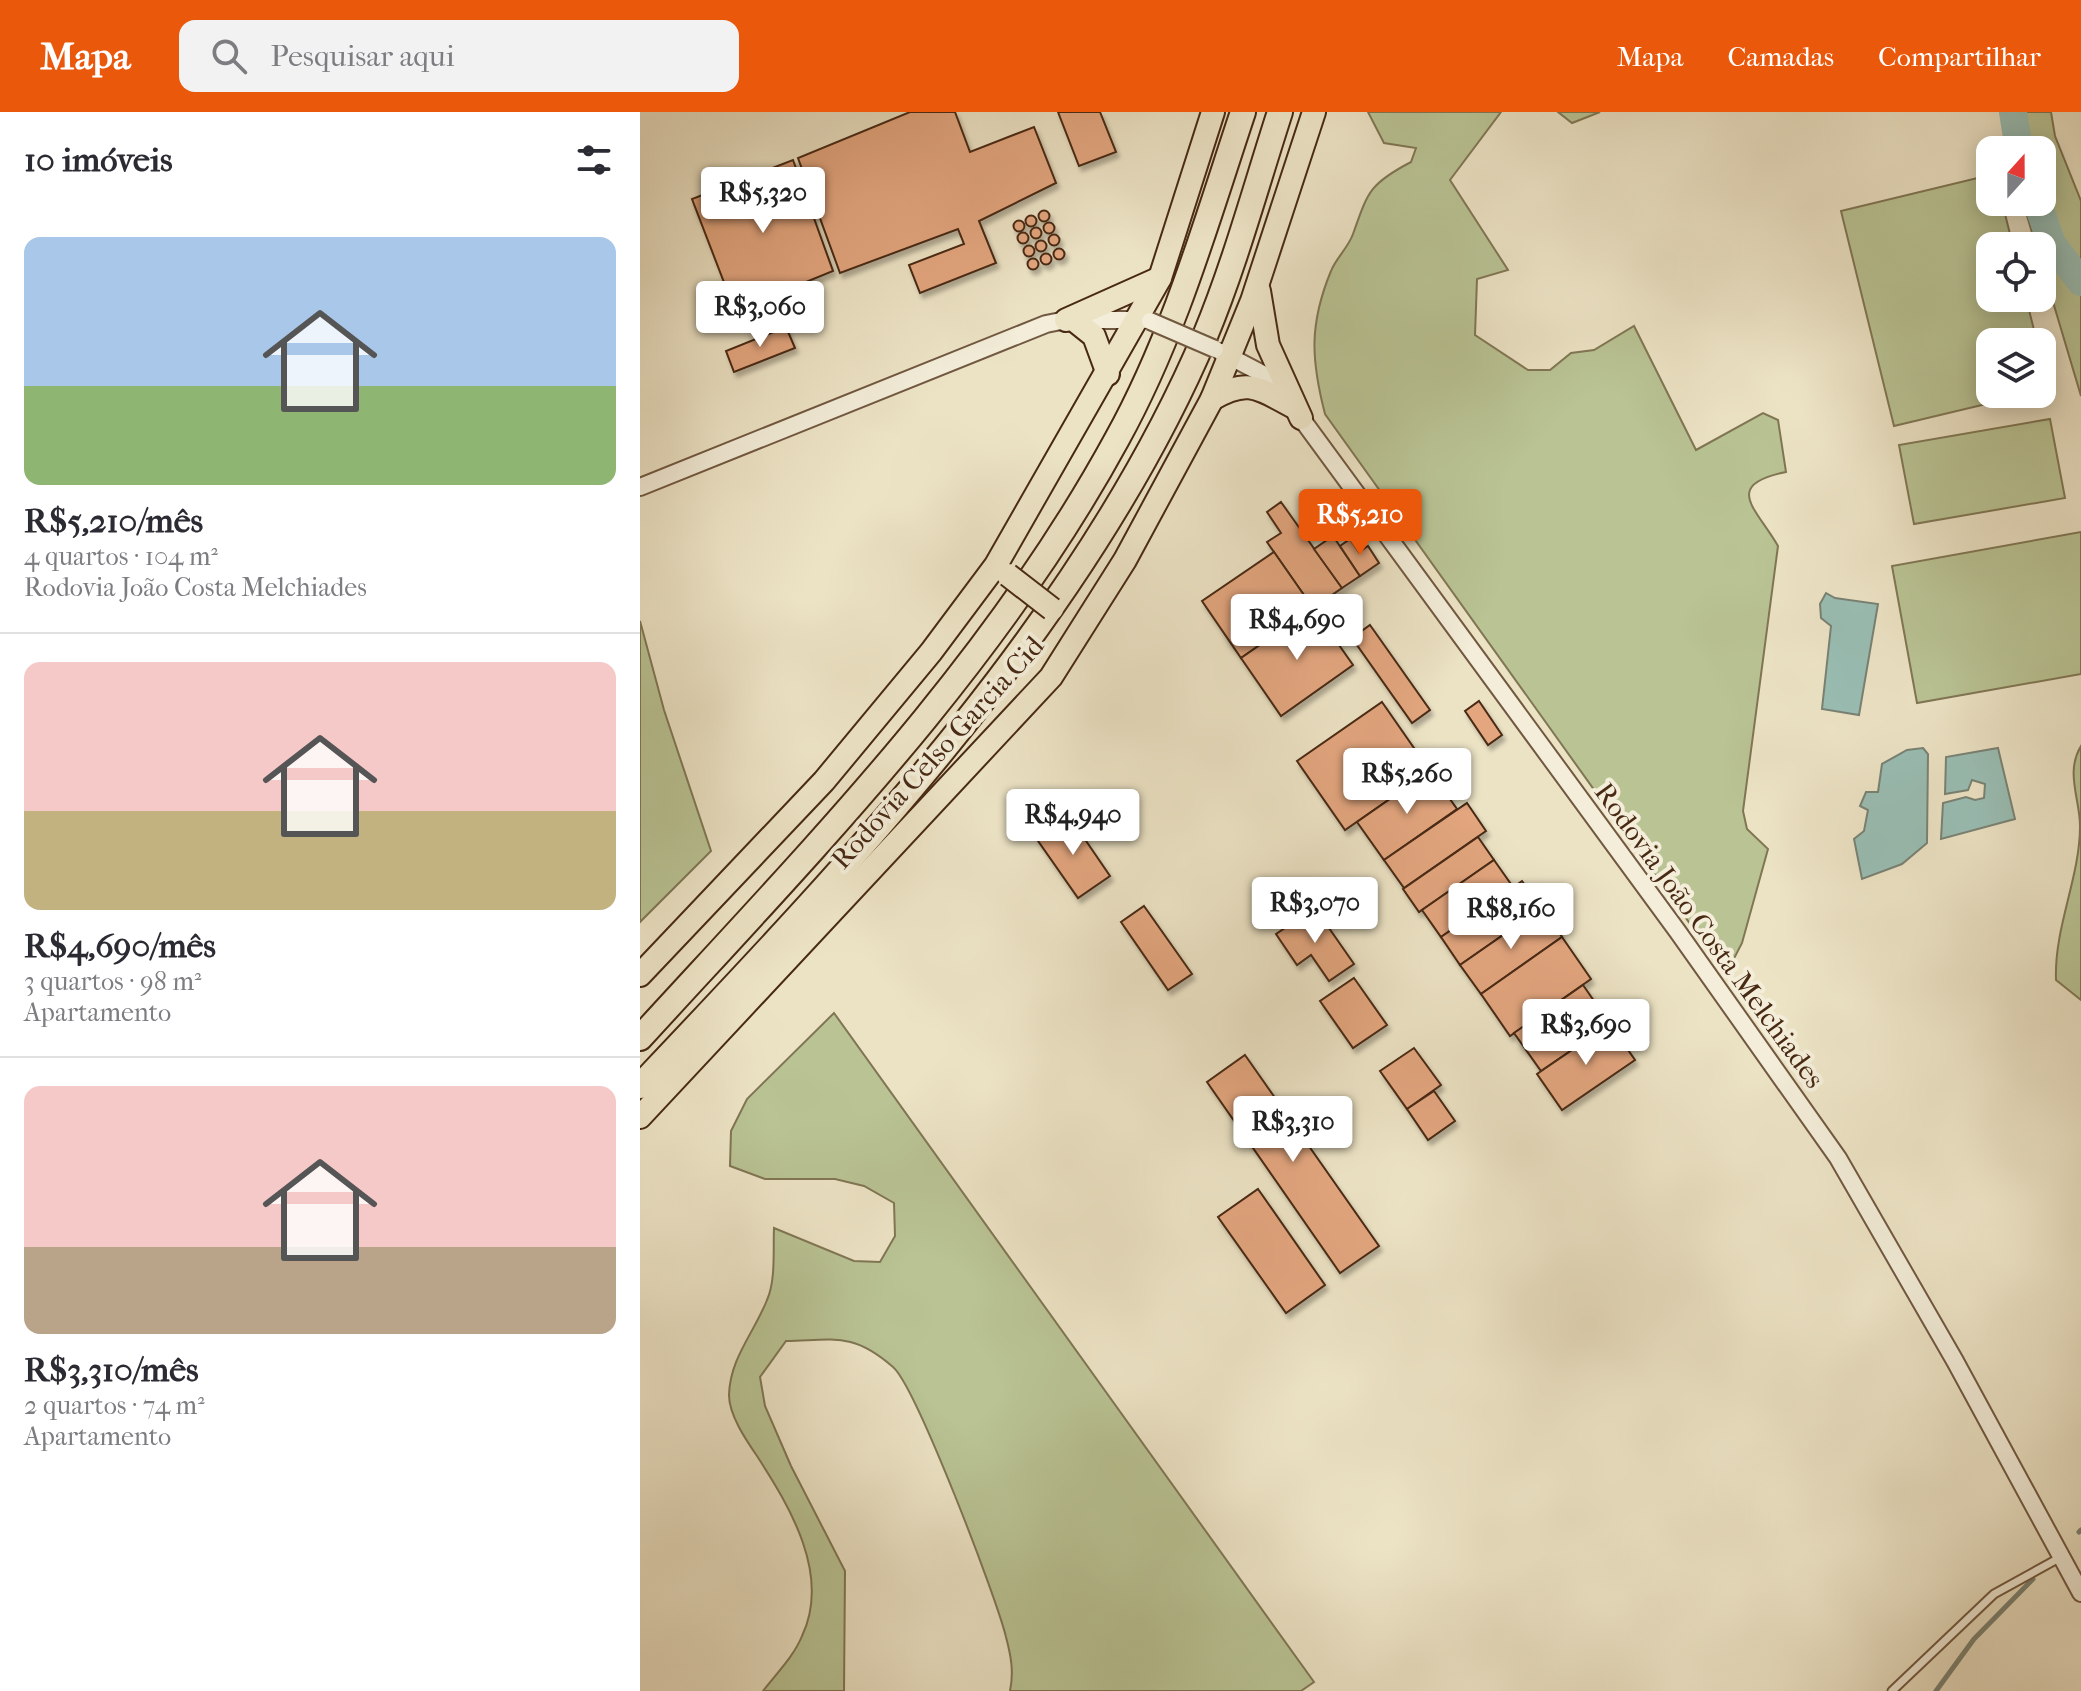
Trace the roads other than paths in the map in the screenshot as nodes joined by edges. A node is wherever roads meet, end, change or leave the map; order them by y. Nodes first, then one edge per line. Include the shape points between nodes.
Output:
1 (1213, 112) edge
2 (1243, 112) edge
3 (1280, 112) edge
4 (1314, 112) edge
5 (1160, 278) junction
6 (1258, 281) junction
7 (1070, 320) junction
8 (1144, 320) junction
9 (1222, 353) junction
10 (1108, 374) junction
11 (1212, 399) junction
12 (1296, 412) junction
13 (640, 487) edge
14 (1002, 570) junction
15 (1081, 630) junction
16 (640, 975) edge
17 (640, 1038) edge
18 (640, 1086) edge
19 (640, 1117) edge
20 (2061, 1557) junction
21 (2081, 1593) edge
22 (1892, 1691) edge

1 - 5 highway
2 - 17 highway, Rodovia Celso Garcia Cid via 1176,316 1118,438 1064,527 911,738
3 - 18 highway, Rodovia Celso Garcia Cid via 1205,336 1146,454 1092,544 935,760
4 - 6 highway, Rodovia Celso Garcia Cid
5 - 7 highway
5 - 8 highway
6 - 9 highway, Rodovia Celso Garcia Cid
6 - 12 highway via 1268,345
7 - 8 street
7 - 10 highway via 1094,336
7 - 13 street via 1046,324
8 - 9 street, Rodovia João Costa Melchiades, bridge
8 - 10 highway
9 - 11 highway, Rodovia Celso Garcia Cid
9 - 12 street, Rodovia João Costa Melchiades via 1273,381
10 - 14 highway
11 - 12 highway via 1252,386
11 - 15 highway, Rodovia Celso Garcia Cid
12 - 20 street, Rodovia João Costa Melchiades via 1838,1158
14 - 15 highway, bridge
14 - 16 highway via 824,781
15 - 19 highway, Rodovia Celso Garcia Cid via 1051,677
20 - 21 street, Rodovia João Costa Melchiades
20 - 22 lane via 1994,1594

